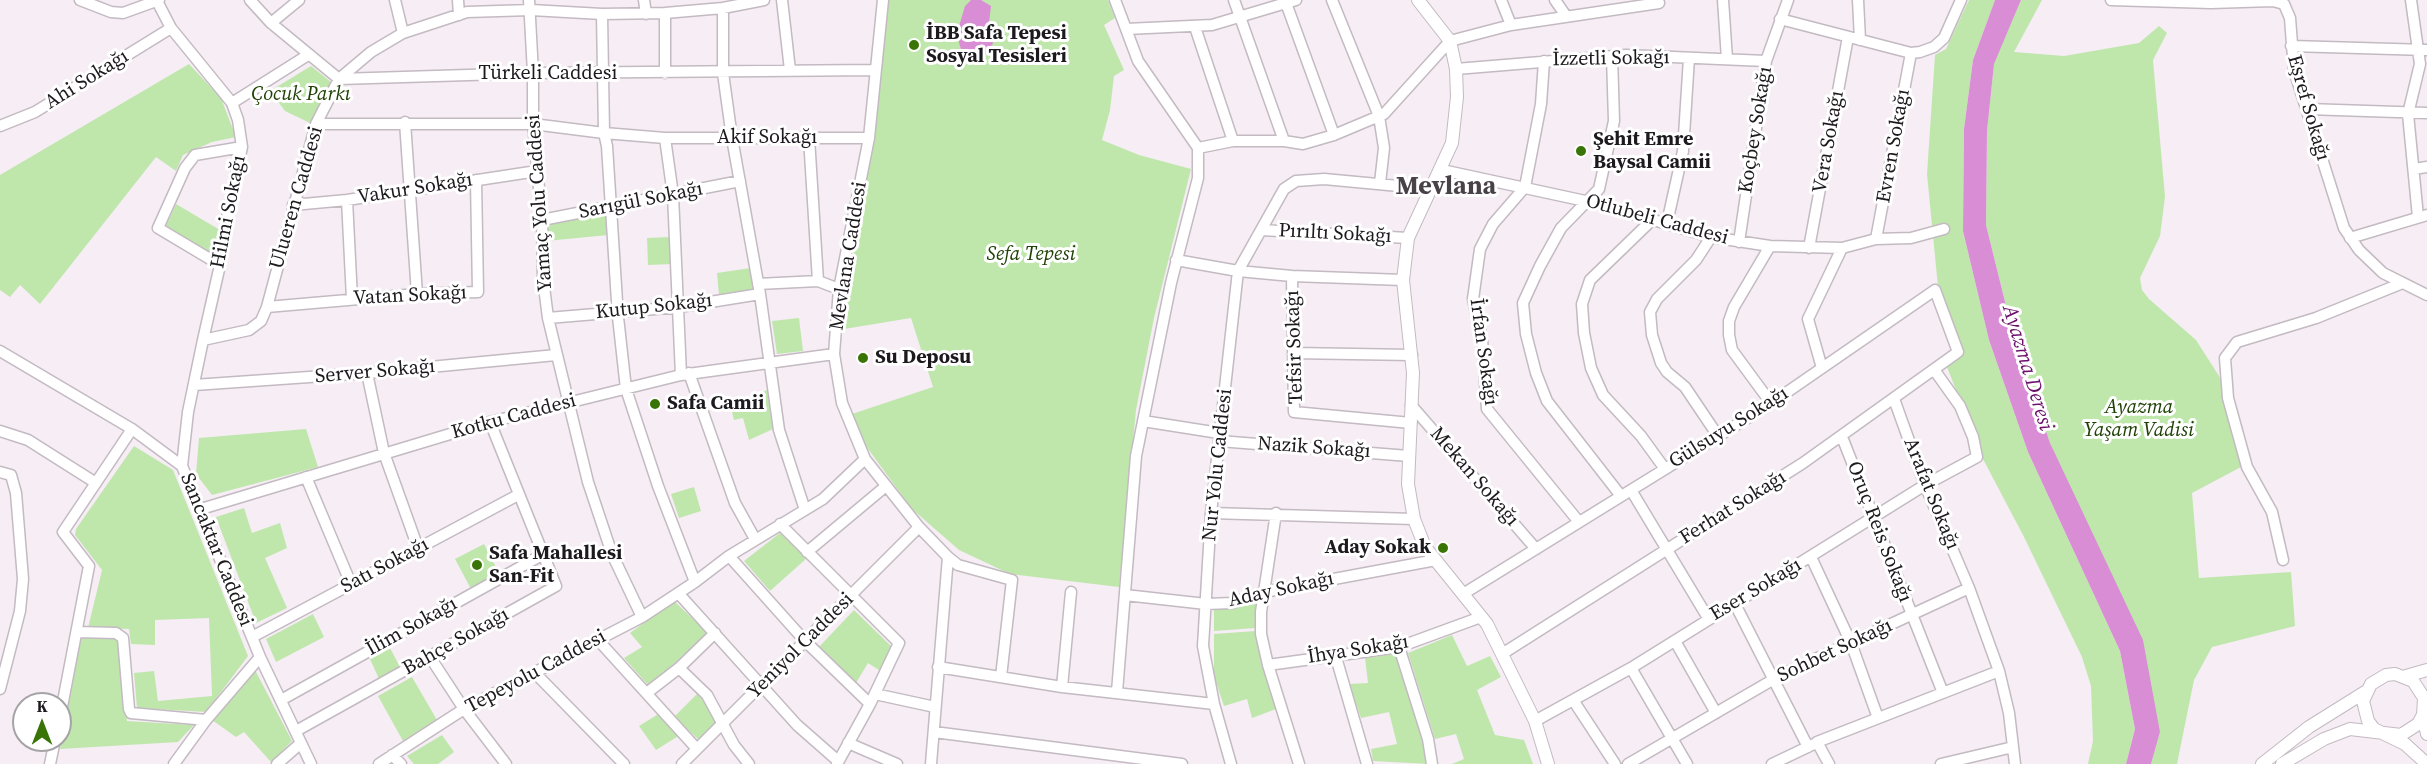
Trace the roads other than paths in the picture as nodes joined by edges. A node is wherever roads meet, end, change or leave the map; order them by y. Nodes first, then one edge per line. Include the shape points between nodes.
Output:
1 (80, 0) edge
2 (158, 0) edge
3 (250, 0) edge
4 (299, 0) edge
5 (395, 0) edge
6 (458, 0) edge
7 (584, 0) edge
8 (644, 0) edge
9 (764, 0) edge
10 (782, 0) edge
11 (883, 0) edge
12 (1115, 0) edge
13 (1234, 0) edge
14 (1332, 0) edge
15 (1418, 0) edge
16 (1501, 0) edge
17 (1555, 0) edge
18 (1658, 0) edge
19 (1723, 0) edge
20 (1788, 0) edge
21 (1857, 0) edge
22 (1961, 0) edge
23 (2111, 0) edge
24 (2411, 0) edge
25 (1291, 2) edge
26 (530, 5) edge
27 (692, 5) edge
28 (1606, 5) edge
29 (723, 8) junction
30 (586, 12) junction
31 (665, 13) junction
32 (602, 14) junction
33 (646, 14) junction
34 (459, 15) junction
35 (1566, 16) junction
36 (1240, 18) junction
37 (1780, 19) junction
38 (272, 23) junction
39 (1511, 25) junction
40 (1195, 27) junction
41 (171, 28) junction
42 (1126, 30) junction
43 (403, 33) junction
44 (1848, 37) junction
45 (1860, 40) junction
46 (1450, 41) junction
47 (2291, 46) junction
48 (2423, 50) edge
49 (1911, 53) junction
50 (308, 55) junction
51 (1612, 56) junction
52 (1689, 58) junction
53 (1727, 59) junction
54 (1544, 61) junction
55 (1766, 61) junction
56 (1456, 69) junction
57 (790, 70) junction
58 (875, 70) junction
59 (533, 73) junction
60 (665, 73) junction
61 (723, 73) junction
62 (602, 74) junction
63 (339, 79) junction
64 (231, 103) junction
65 (2307, 109) junction
66 (2427, 113) edge
67 (2408, 114) junction
68 (1378, 116) junction
69 (405, 122) junction
70 (316, 124) junction
71 (533, 124) junction
72 (0, 126) edge
73 (604, 133) junction
74 (1334, 135) junction
75 (665, 138) junction
76 (732, 138) junction
77 (808, 138) junction
78 (869, 138) junction
79 (1233, 141) junction
80 (1284, 141) junction
81 (242, 147) junction
82 (1198, 148) junction
83 (2427, 167) edge
84 (2414, 169) junction
85 (1442, 170) junction
86 (537, 171) junction
87 (476, 180) junction
88 (740, 182) junction
89 (1380, 183) junction
90 (1524, 187) junction
91 (411, 189) junction
92 (1431, 189) junction
93 (673, 195) junction
94 (347, 200) junction
95 (1586, 201) junction
96 (293, 205) junction
97 (611, 207) junction
98 (2422, 216) edge
99 (1653, 219) junction
100 (542, 220) junction
101 (1667, 223) junction
102 (1944, 229) dead end
103 (1261, 230) junction
104 (1712, 237) junction
105 (1408, 238) junction
106 (2350, 238) junction
107 (1876, 239) junction
108 (1739, 242) junction
109 (1770, 246) junction
110 (1809, 248) junction
111 (1842, 248) junction
112 (1176, 260) junction
113 (220, 265) junction
114 (1238, 271) junction
115 (1292, 276) junction
116 (1403, 280) junction
117 (818, 281) junction
118 (2400, 284) junction
119 (759, 289) junction
120 (839, 289) junction
121 (417, 294) junction
122 (2427, 296) edge
123 (352, 299) junction
124 (267, 307) junction
125 (679, 308) junction
126 (618, 310) junction
127 (548, 318) junction
128 (202, 340) junction
129 (0, 351) edge
130 (1958, 352) joint
131 (1293, 353) junction
132 (834, 354) junction
133 (556, 355) junction
134 (1412, 355) junction
135 (769, 362) junction
136 (1822, 368) junction
137 (1935, 371) junction
138 (368, 374) junction
139 (685, 374) junction
140 (194, 385) junction
141 (626, 389) junction
142 (1894, 399) junction
143 (570, 403) junction
144 (1771, 403) junction
145 (1411, 405) junction
146 (1143, 421) junction
147 (490, 422) junction
148 (1411, 423) junction
149 (132, 429) junction
150 (0, 431) edge
151 (1718, 436) junction
152 (1219, 437) junction
153 (1842, 437) junction
154 (384, 453) junction
155 (1409, 456) junction
156 (865, 459) junction
157 (182, 466) junction
158 (1665, 469) junction
159 (0, 472) edge
160 (306, 477) junction
161 (96, 483) junction
162 (1925, 485) junction
163 (886, 486) junction
164 (1631, 490) junction
165 (518, 495) junction
166 (1621, 496) junction
167 (201, 509) junction
168 (806, 510) junction
169 (1211, 513) junction
170 (1276, 513) junction
171 (1872, 518) junction
172 (1414, 519) junction
173 (1579, 522) junction
174 (780, 524) junction
175 (919, 527) junction
176 (755, 539) junction
177 (418, 548) junction
178 (1536, 549) junction
179 (1669, 549) junction
180 (807, 552) junction
181 (542, 555) junction
182 (729, 556) junction
183 (948, 557) junction
184 (1811, 557) junction
185 (1436, 560) junction
186 (2283, 560) dead end
187 (694, 582) junction
188 (351, 584) junction
189 (1969, 588) junction
190 (1071, 591) dead end
191 (1264, 592) junction
192 (679, 594) junction
193 (1463, 594) junction
194 (850, 596) junction
195 (1125, 596) junction
196 (1206, 604) junction
197 (1735, 604) junction
198 (1911, 615) junction
199 (642, 617) junction
200 (1481, 617) junction
201 (1708, 618) junction
202 (77, 632) junction
203 (715, 633) junction
204 (252, 638) junction
205 (598, 640) junction
206 (805, 641) junction
207 (1675, 641) junction
208 (1851, 643) junction
209 (5, 647) edge
210 (1399, 647) junction
211 (1335, 654) junction
212 (1502, 654) junction
213 (260, 657) junction
214 (430, 657) junction
215 (1268, 665) junction
216 (938, 667) junction
217 (679, 668) junction
218 (1631, 668) junction
219 (2427, 670) edge
220 (2000, 671) junction
221 (536, 674) junction
222 (2406, 676) junction
223 (1001, 677) junction
224 (1772, 680) junction
225 (762, 684) junction
226 (1062, 687) junction
227 (0, 689) edge
228 (65, 692) edge
229 (648, 692) junction
230 (1117, 692) junction
231 (2365, 692) junction
232 (1943, 693) junction
233 (872, 699) junction
234 (281, 700) junction
235 (1573, 700) junction
236 (1214, 704) junction
237 (2427, 704) edge
238 (935, 707) junction
239 (464, 709) junction
240 (1716, 713) junction
241 (2423, 716) junction
242 (1878, 718) junction
243 (206, 720) junction
244 (1534, 721) junction
245 (724, 722) junction
246 (296, 731) junction
247 (934, 732) junction
248 (2383, 734) junction
249 (2427, 734) edge
250 (1672, 738) junction
251 (302, 743) junction
252 (848, 743) junction
253 (1812, 745) junction
254 (2013, 747) junction
255 (697, 749) junction
256 (393, 755) junction
257 (838, 762) edge
258 (174, 764) edge
259 (277, 764) edge
260 (311, 764) edge
261 (379, 764) edge
262 (401, 764) edge
263 (506, 764) edge
264 (624, 764) edge
265 (682, 764) edge
266 (749, 764) edge
267 (897, 764) edge
268 (931, 764) edge
269 (1182, 764) edge
270 (1231, 764) edge
271 (1299, 764) edge
272 (1366, 764) edge
273 (1432, 764) edge
274 (1548, 764) edge
275 (1615, 764) edge
276 (1628, 764) edge
277 (1687, 764) edge
278 (1772, 764) edge
279 (1829, 764) edge
280 (1941, 764) edge
281 (2015, 764) edge
282 (2262, 764) edge
283 (2282, 764) edge
284 (2427, 764) edge

1 - 2 street via 123,13
2 - 41 street, Hilmi Sokağı
3 - 38 street
4 - 38 street
5 - 43 street
6 - 34 street
7 - 30 street
8 - 33 street
9 - 29 street, Ulueren Caddesi
10 - 57 street
11 - 58 street, Mevlana Caddesi
12 - 42 street
13 - 36 street
14 - 68 street
15 - 46 main road
16 - 39 street
17 - 35 street
18 - 28 street via 1659,3
19 - 53 street
20 - 37 street, Koçbey Sokağı
21 - 45 street
22 - 49 street via 1939,43
23 - 47 street, Eşref Sokağı via 2280,2 2289,12
24 - 48 street
25 - 36 street
25 - 74 street
26 - 30 street, Ulueren Caddesi
26 - 34 street, Ulueren Caddesi
26 - 59 street, Yamaç Yolu Caddesi
27 - 29 street, Ulueren Caddesi
27 - 31 street, Ulueren Caddesi
28 - 35 street
29 - 61 street
30 - 32 street, Ulueren Caddesi
31 - 33 street, Ulueren Caddesi
31 - 60 street
32 - 33 street, Ulueren Caddesi
32 - 62 street
34 - 43 street, Ulueren Caddesi
35 - 39 street
36 - 40 street
36 - 80 street
37 - 44 street
37 - 55 street, Koçbey Sokağı
38 - 50 street
39 - 46 street
40 - 42 street
40 - 79 street
41 - 64 street, Hilmi Sokağı
41 - 72 street, Ahi Sokağı via 35,112
42 - 82 street via 1138,61
43 - 63 street, Ulueren Caddesi via 371,52
44 - 45 street
44 - 110 street, Vera Sokağı
45 - 49 street
46 - 56 main road
46 - 68 street
47 - 48 street, Eşref Sokağı
47 - 65 street, Eşref Sokağı
48 - 67 street
49 - 107 street, Evren Sokağı
50 - 63 street
50 - 64 street
51 - 52 street, İzzetli Sokağı
51 - 54 street, İzzetli Sokağı
51 - 95 street via 1614,121 1599,189
52 - 53 street, İzzetli Sokağı
52 - 101 street via 1683,151
53 - 55 street, İzzetli Sokağı
54 - 56 street, İzzetli Sokağı
54 - 90 street, İrfan Sokağı via 1540,115
55 - 108 street, Koçbey Sokağı
56 - 85 main road via 1452,143
57 - 58 street, Türkeli Caddesi
57 - 61 street, Türkeli Caddesi
58 - 78 street, Mevlana Caddesi
59 - 62 street, Türkeli Caddesi
59 - 63 street, Türkeli Caddesi
59 - 71 street, Yamaç Yolu Caddesi
60 - 61 street, Türkeli Caddesi
60 - 62 street, Türkeli Caddesi
61 - 76 street
62 - 73 street
63 - 70 street, Ulueren Caddesi
64 - 81 street, Hilmi Sokağı
65 - 67 street
65 - 106 street, Eşref Sokağı via 2338,214
66 - 67 street
67 - 84 street
68 - 74 street
68 - 89 street via 1384,148
69 - 70 street, Akif Sokağı
69 - 71 street, Akif Sokağı
69 - 91 street
70 - 96 street, Ulueren Caddesi
71 - 73 street, Akif Sokağı
71 - 86 street, Yamaç Yolu Caddesi
73 - 75 street, Akif Sokağı
73 - 97 street
74 - 80 street via 1303,144
75 - 76 street, Akif Sokağı
75 - 93 street
76 - 77 street, Akif Sokağı
76 - 88 street
77 - 78 street, Akif Sokağı
77 - 117 street
78 - 120 street, Mevlana Caddesi
79 - 80 street
79 - 82 street
81 - 113 street, Hilmi Sokağı
81 - 113 street via 195,155 185,168 158,228
82 - 112 street via 1198,178
83 - 84 street
84 - 98 street
85 - 90 street, Otlubeli Caddesi
85 - 92 main road
86 - 87 street, Vakur Sokağı
86 - 100 street, Yamaç Yolu Caddesi
87 - 91 street, Vakur Sokağı
87 - 121 street, Vatan Sokağı via 478,292
88 - 93 street, Sarıgül Sokağı
88 - 119 street
89 - 92 street
89 - 103 street, Nur Yolu Caddesi via 1296,181 1284,189
90 - 95 street, Otlubeli Caddesi
90 - 173 street, İrfan Sokağı via 1493,224 1480,249 1476,269 1473,299 1482,339 1487,409
91 - 94 street, Vakur Sokağı
91 - 121 street
92 - 105 main road
93 - 97 street, Sarıgül Sokağı
93 - 125 street
94 - 96 street, Vakur Sokağı
94 - 123 street
95 - 99 street, Otlubeli Caddesi
95 - 166 street via 1562,228 1523,303 1526,334 1547,401
96 - 124 street, Ulueren Caddesi
97 - 100 street, Sarıgül Sokağı
97 - 126 street
98 - 106 street
99 - 101 street, Otlubeli Caddesi
99 - 158 street via 1590,280 1582,304 1591,368 1603,395
100 - 127 street, Yamaç Yolu Caddesi
101 - 104 street, Otlubeli Caddesi
102 - 107 street, Otlubeli Caddesi via 1911,238
103 - 105 street, Pırıltı Sokağı
103 - 114 street, Nur Yolu Caddesi
104 - 108 street, Otlubeli Caddesi
104 - 151 street via 1650,312 1661,363 1685,387
105 - 116 main road
106 - 118 street, Eşref Sokağı via 2370,262
107 - 111 street, Otlubeli Caddesi
108 - 109 street, Otlubeli Caddesi
109 - 110 street, Otlubeli Caddesi
109 - 144 street via 1734,307 1729,335 1732,350
110 - 111 street, Otlubeli Caddesi
111 - 136 street via 1808,319
112 - 114 street
112 - 146 street
113 - 128 street, Hilmi Sokağı
114 - 115 street
114 - 152 street, Nur Yolu Caddesi
115 - 116 street
115 - 131 street, Tefsir Sokağı
116 - 134 main road
117 - 119 street, Kutup Sokağı
117 - 120 street, Kutup Sokağı
118 - 122 street, Eşref Sokağı
118 - 186 street via 2316,318 2237,342 2225,358 2228,398 2247,467 2272,512
119 - 125 street, Kutup Sokağı
119 - 135 street
120 - 132 street, Mevlana Caddesi
121 - 123 street, Vatan Sokağı
123 - 124 street, Vatan Sokağı
124 - 128 street, Ulueren Caddesi via 261,321 249,330
125 - 126 street, Kutup Sokağı
125 - 139 street
126 - 127 street, Kutup Sokağı
126 - 141 street
127 - 133 street, Yamaç Yolu Caddesi
128 - 140 street
129 - 149 street, Sancaktar Caddesi
130 - 136 street, Gülsuyu Sokağı via 1935,290
130 - 137 street, Ferhat Sokağı
131 - 134 street
131 - 148 street, Tefsir Sokağı via 1294,412
132 - 135 street, Kotku Caddesi
132 - 156 street, Mevlana Caddesi via 842,403
133 - 138 street, Server Sokağı
133 - 143 street, Yamaç Yolu Caddesi
134 - 145 main road
135 - 139 street, Kotku Caddesi
135 - 168 street via 779,430
136 - 144 street, Gülsuyu Sokağı
137 - 142 street, Ferhat Sokağı
137 - 162 street, Eser Sokağı via 1960,406 1977,457
138 - 140 street, Server Sokağı
138 - 154 street
139 - 141 street, Kotku Caddesi
139 - 176 street via 735,503
140 - 157 street
141 - 143 street, Kotku Caddesi
141 - 187 street
142 - 153 street, Ferhat Sokağı
142 - 162 street, Arafat Sokağı
143 - 147 street, Kotku Caddesi
143 - 199 street, Yamaç Yolu Caddesi via 588,482 612,554
144 - 151 street, Gülsuyu Sokağı
145 - 148 main road
145 - 178 street, Mekan Sokağı
146 - 152 street, Nazik Sokağı
146 - 195 street via 1136,456
147 - 154 street, Kotku Caddesi
147 - 165 street, Bahçe Sokağı
148 - 155 main road
149 - 157 street, Sancaktar Caddesi
149 - 161 street
150 - 161 street via 28,440
151 - 158 street, Gülsuyu Sokağı
152 - 155 street, Nazik Sokağı
152 - 169 street, Nur Yolu Caddesi
153 - 171 street, Oruç Reis Sokağı
153 - 179 street, Ferhat Sokağı
154 - 160 street, Kotku Caddesi
154 - 177 street
155 - 172 main road via 1408,484
156 - 163 street, Mevlana Caddesi
156 - 168 street, Tepeyolu Caddesi via 823,500
157 - 167 street, Sancaktar Caddesi
158 - 164 street, Gülsuyu Sokağı
159 - 209 street via 11,475 21,538 22,590
160 - 167 street, Kotku Caddesi
160 - 188 street
161 - 202 street via 63,532 89,566
162 - 171 street, Eser Sokağı
162 - 189 street, Arafat Sokağı
163 - 175 street, Mevlana Caddesi
163 - 180 street
164 - 166 street, Gülsuyu Sokağı
164 - 179 street
165 - 177 street, Satı Sokağı
165 - 181 street, Bahçe Sokağı
166 - 173 street, Gülsuyu Sokağı
167 - 204 street, Sancaktar Caddesi
168 - 174 street, Tepeyolu Caddesi
169 - 170 street
169 - 196 street, Nur Yolu Caddesi
170 - 172 street
170 - 191 street
171 - 184 street, Eser Sokağı
171 - 198 street, Oruç Reis Sokağı
172 - 185 main road via 1425,546
173 - 178 street, Gülsuyu Sokağı
174 - 176 street, Tepeyolu Caddesi
174 - 180 street
175 - 183 street, Mevlana Caddesi
175 - 194 street, Yeniyol Caddesi
176 - 182 street, Tepeyolu Caddesi
177 - 188 street, Satı Sokağı
178 - 193 street, Gülsuyu Sokağı
179 - 201 street
179 - 212 street, Ferhat Sokağı
180 - 194 street
181 - 214 street, Bahçe Sokağı via 556,586
181 - 234 street, İlim Sokağı
182 - 187 street, Tepeyolu Caddesi
182 - 206 street
183 - 216 street
183 - 223 street via 958,565 1012,580
184 - 197 street, Eser Sokağı
184 - 208 street
185 - 191 street, Aday Sokağı
185 - 193 main road
187 - 192 street, Tepeyolu Caddesi
188 - 204 street, Satı Sokağı
189 - 198 street, Sohbet Sokağı
189 - 220 street
190 - 226 street
191 - 196 street, Aday Sokağı via 1232,603
191 - 215 street via 1261,634
192 - 199 street, Tepeyolu Caddesi
192 - 203 street
193 - 200 main road
194 - 206 street, Yeniyol Caddesi
194 - 233 street via 899,643
195 - 196 street, Aday Sokağı
195 - 230 street
196 - 236 street, Nur Yolu Caddesi via 1203,646
197 - 201 street, Eser Sokağı
197 - 224 street
198 - 208 street, Sohbet Sokağı
198 - 232 street, Oruç Reis Sokağı
199 - 205 street, Tepeyolu Caddesi
200 - 210 street, İhya Sokağı
200 - 212 main road
201 - 207 street, Eser Sokağı
202 - 228 street
202 - 243 street via 116,633 123,638 131,713
203 - 217 street
203 - 225 street
204 - 213 street, Sancaktar Caddesi
205 - 221 street, Tepeyolu Caddesi
205 - 229 street
206 - 225 street, Yeniyol Caddesi
206 - 233 street
207 - 218 street, Eser Sokağı
207 - 240 street
208 - 224 street, Sohbet Sokağı
208 - 242 street
209 - 227 street
210 - 211 street, İhya Sokağı
210 - 273 street
211 - 215 street, İhya Sokağı
211 - 272 street
212 - 244 main road
213 - 234 street, Sancaktar Caddesi
213 - 243 street
214 - 239 street
214 - 246 street, Bahçe Sokağı
215 - 271 street
216 - 223 street
216 - 238 street
217 - 229 street
217 - 245 street via 707,695
218 - 235 street, Eser Sokağı
218 - 250 street
219 - 222 main road
220 - 232 street
220 - 254 street
221 - 239 street, Tepeyolu Caddesi
221 - 264 street
222 - 231 main road via 2386,675
222 - 241 main road via 2420,688
223 - 226 street
224 - 240 street, Sohbet Sokağı
224 - 253 street
225 - 245 street, Yeniyol Caddesi
225 - 257 street via 797,725
226 - 230 street
229 - 255 street
230 - 236 street
231 - 248 main road via 2368,722
231 - 282 main road via 2309,727
232 - 242 street
233 - 238 street
233 - 252 street
234 - 246 street, Sancaktar Caddesi
235 - 244 street, Eser Sokağı
235 - 275 street
236 - 270 street, Nur Yolu Caddesi
237 - 241 main road
238 - 247 street
239 - 256 street, Tepeyolu Caddesi
239 - 263 street
240 - 250 street, Sohbet Sokağı
241 - 248 main road via 2410,732
241 - 249 main road
242 - 253 street
243 - 258 street
244 - 274 main road
245 - 255 street, Yeniyol Caddesi
245 - 266 street via 734,745
246 - 251 street, Sancaktar Caddesi
247 - 268 street
247 - 269 street
248 - 283 main road via 2350,729 2324,739
248 - 284 main road via 2405,744
250 - 276 street, Sohbet Sokağı
250 - 277 street
251 - 259 street
251 - 260 street, Sancaktar Caddesi
252 - 257 street
252 - 267 street
253 - 278 street
253 - 279 street
254 - 280 street
254 - 281 street
255 - 265 street, Yeniyol Caddesi
256 - 261 street, Tepeyolu Caddesi
256 - 262 street

